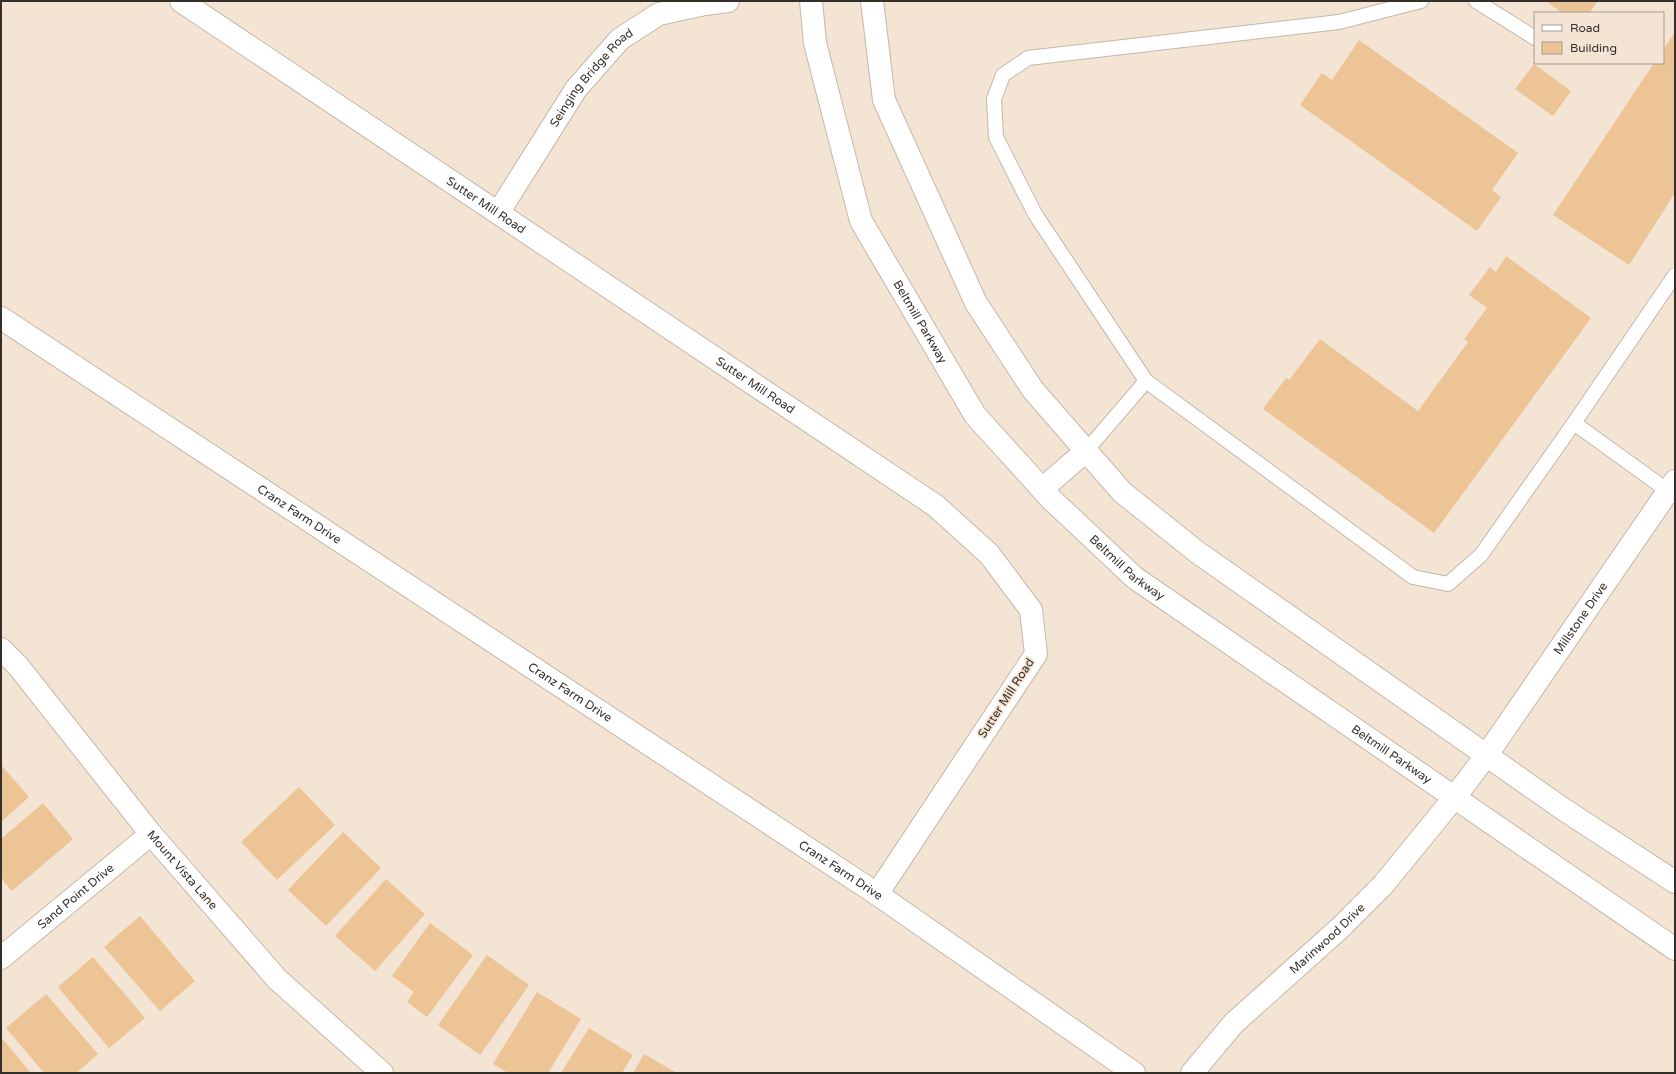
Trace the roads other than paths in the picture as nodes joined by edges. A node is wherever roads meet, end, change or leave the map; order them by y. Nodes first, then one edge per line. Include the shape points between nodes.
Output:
1 (181, 1) edge
2 (728, 1) edge
3 (811, 1) edge
4 (872, 1) edge
5 (1421, 1) edge
6 (1476, 1) edge
7 (1534, 37) edge
8 (498, 213) junction
9 (1675, 276) edge
10 (1, 318) edge
11 (1146, 382) junction
12 (1574, 423) junction
13 (1086, 451) junction
14 (1672, 486) edge
15 (1042, 489) junction
16 (1, 649) edge
17 (1486, 756) junction
18 (1454, 798) junction
19 (151, 834) junction
20 (1675, 882) edge
21 (876, 894) junction
22 (1675, 948) edge
23 (1, 958) edge
24 (382, 1073) edge
25 (1134, 1073) edge
26 (1192, 1073) edge

1 - 8 street, Sutter Mill Road
2 - 8 street, Seinging Bridge Road via 659,14 620,39 576,89
3 - 15 street, Beltmill Parkway via 814,43 861,221 975,415
4 - 13 street via 884,100 976,303 1034,390
5 - 11 lane via 1339,22 1028,58 1004,75 994,99 996,137 1035,214
6 - 7 lane
8 - 21 street, Sutter Mill Road via 936,506 988,554 1031,610 1036,654
9 - 12 lane
10 - 21 street, Cranz Farm Drive
11 - 12 lane via 1413,577 1448,584 1481,555
11 - 13 lane
12 - 14 lane
13 - 15 street
13 - 17 street via 1122,492 1197,552
14 - 17 street, Millstone Drive
15 - 18 street, Beltmill Parkway via 1135,578
16 - 19 street, Mount Vista Lane via 18,666
17 - 18 street, Millstone Drive
17 - 20 street
18 - 22 street, Beltmill Parkway
18 - 26 street, Marinwood Drive via 1383,885 1340,928 1234,1023
19 - 23 street, Sand Point Drive
19 - 24 street, Mount Vista Lane via 277,979
21 - 25 street, Cranz Farm Drive

